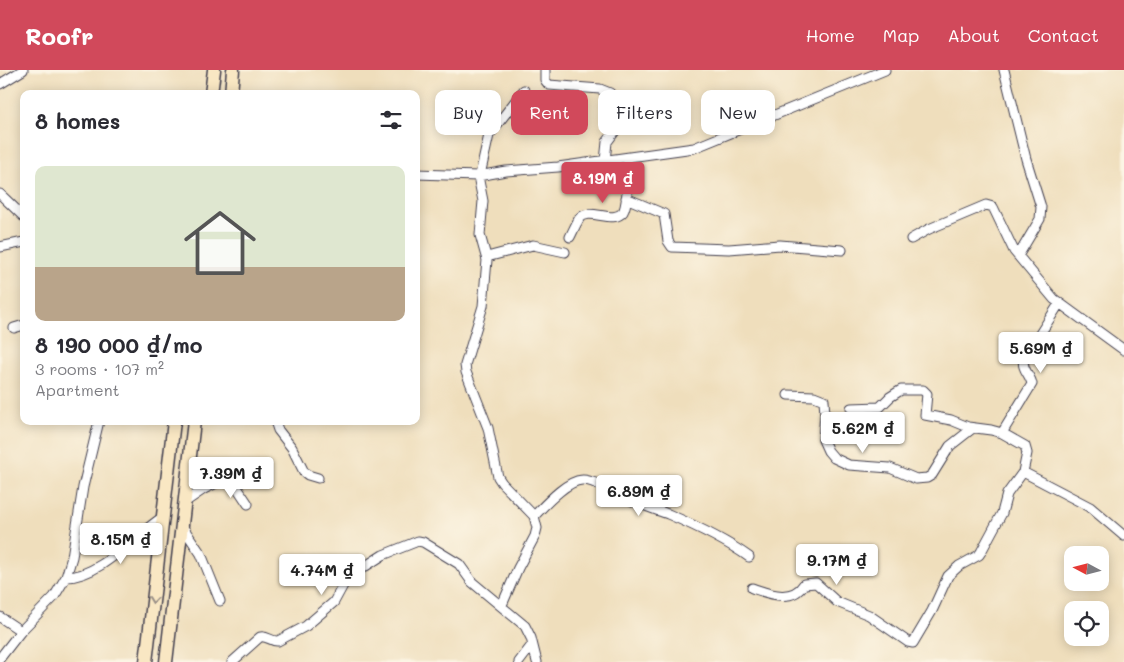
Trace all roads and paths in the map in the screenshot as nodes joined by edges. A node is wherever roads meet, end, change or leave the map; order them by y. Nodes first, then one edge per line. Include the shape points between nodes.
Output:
1 (23, 70) edge
2 (214, 70) edge
3 (234, 70) edge
4 (545, 70) edge
5 (885, 70) edge
6 (1004, 70) edge
7 (0, 84) edge
8 (212, 90) edge
9 (232, 90) edge
10 (511, 107) edge
11 (628, 158) junction
12 (605, 161) junction
13 (420, 174) edge
14 (479, 175) junction
15 (0, 194) edge
16 (626, 198) junction
17 (20, 213) edge
18 (570, 236) dead end
19 (911, 238) dead end
20 (20, 243) edge
21 (0, 247) edge
22 (842, 250) dead end
23 (564, 252) dead end
24 (1018, 256) junction
25 (487, 258) junction
26 (1058, 304) junction
27 (1124, 349) edge
28 (788, 395) dead end
29 (851, 408) dead end
30 (98, 425) edge
31 (174, 425) edge
32 (194, 425) edge
33 (276, 425) edge
34 (973, 428) junction
35 (1002, 433) junction
36 (1023, 472) junction
37 (318, 478) dead end
38 (184, 502) junction
39 (248, 504) dead end
40 (534, 516) junction
41 (163, 517) junction
42 (182, 526) junction
43 (1124, 536) edge
44 (749, 557) dead end
45 (66, 577) junction
46 (752, 588) dead end
47 (220, 601) dead end
48 (502, 606) junction
49 (0, 617) edge
50 (21, 631) junction
51 (532, 645) junction
52 (0, 658) edge
53 (146, 662) edge
54 (166, 662) edge
55 (232, 662) edge
56 (519, 662) edge
57 (537, 662) edge

1 - 7 street
2 - 8 main road
3 - 9 main road
4 - 12 street via 545,80 549,85 600,89 610,93 615,106 616,130 607,142
5 - 11 street via 707,144
6 - 24 street via 1041,206 1040,219
10 - 14 street via 489,135
11 - 12 street
11 - 16 street
12 - 14 street
13 - 14 street
14 - 25 street via 483,208 480,235
15 - 17 street
16 - 18 street via 618,216 583,216
16 - 22 street via 664,214 672,247 729,249 780,245
19 - 24 street via 990,205
20 - 21 street
23 - 25 street via 533,245
24 - 26 street
25 - 40 street via 484,306 466,359 466,372 486,421 498,477
26 - 27 street
26 - 35 street via 1024,359 1032,384
28 - 34 street via 814,396 824,400 823,440 834,458 849,465 890,468 916,479 932,474 950,446
29 - 34 street via 880,407 901,390 923,390 927,394 925,415
30 - 45 street
31 - 41 main road
32 - 38 main road
33 - 37 street via 304,472
34 - 35 street
35 - 36 street via 1027,449
36 - 43 street via 1090,507
36 - 46 street via 1008,494 1002,513 981,552 948,576 913,643 869,615 837,602 816,583 804,584 801,589 784,597
38 - 39 street via 226,478 232,480
38 - 42 main road
40 - 44 street via 574,481 590,480 705,531
40 - 48 street via 535,536
41 - 45 street via 108,560 79,576
41 -> 53 main road
42 - 47 street via 201,554
42 - 54 main road
45 - 50 street via 54,597
48 - 51 street via 525,626
48 - 55 street via 472,582 459,564 422,542 414,542 347,578 334,602 306,626 274,642 260,637
49 - 50 street
50 - 52 street
51 - 56 street
51 - 57 street

